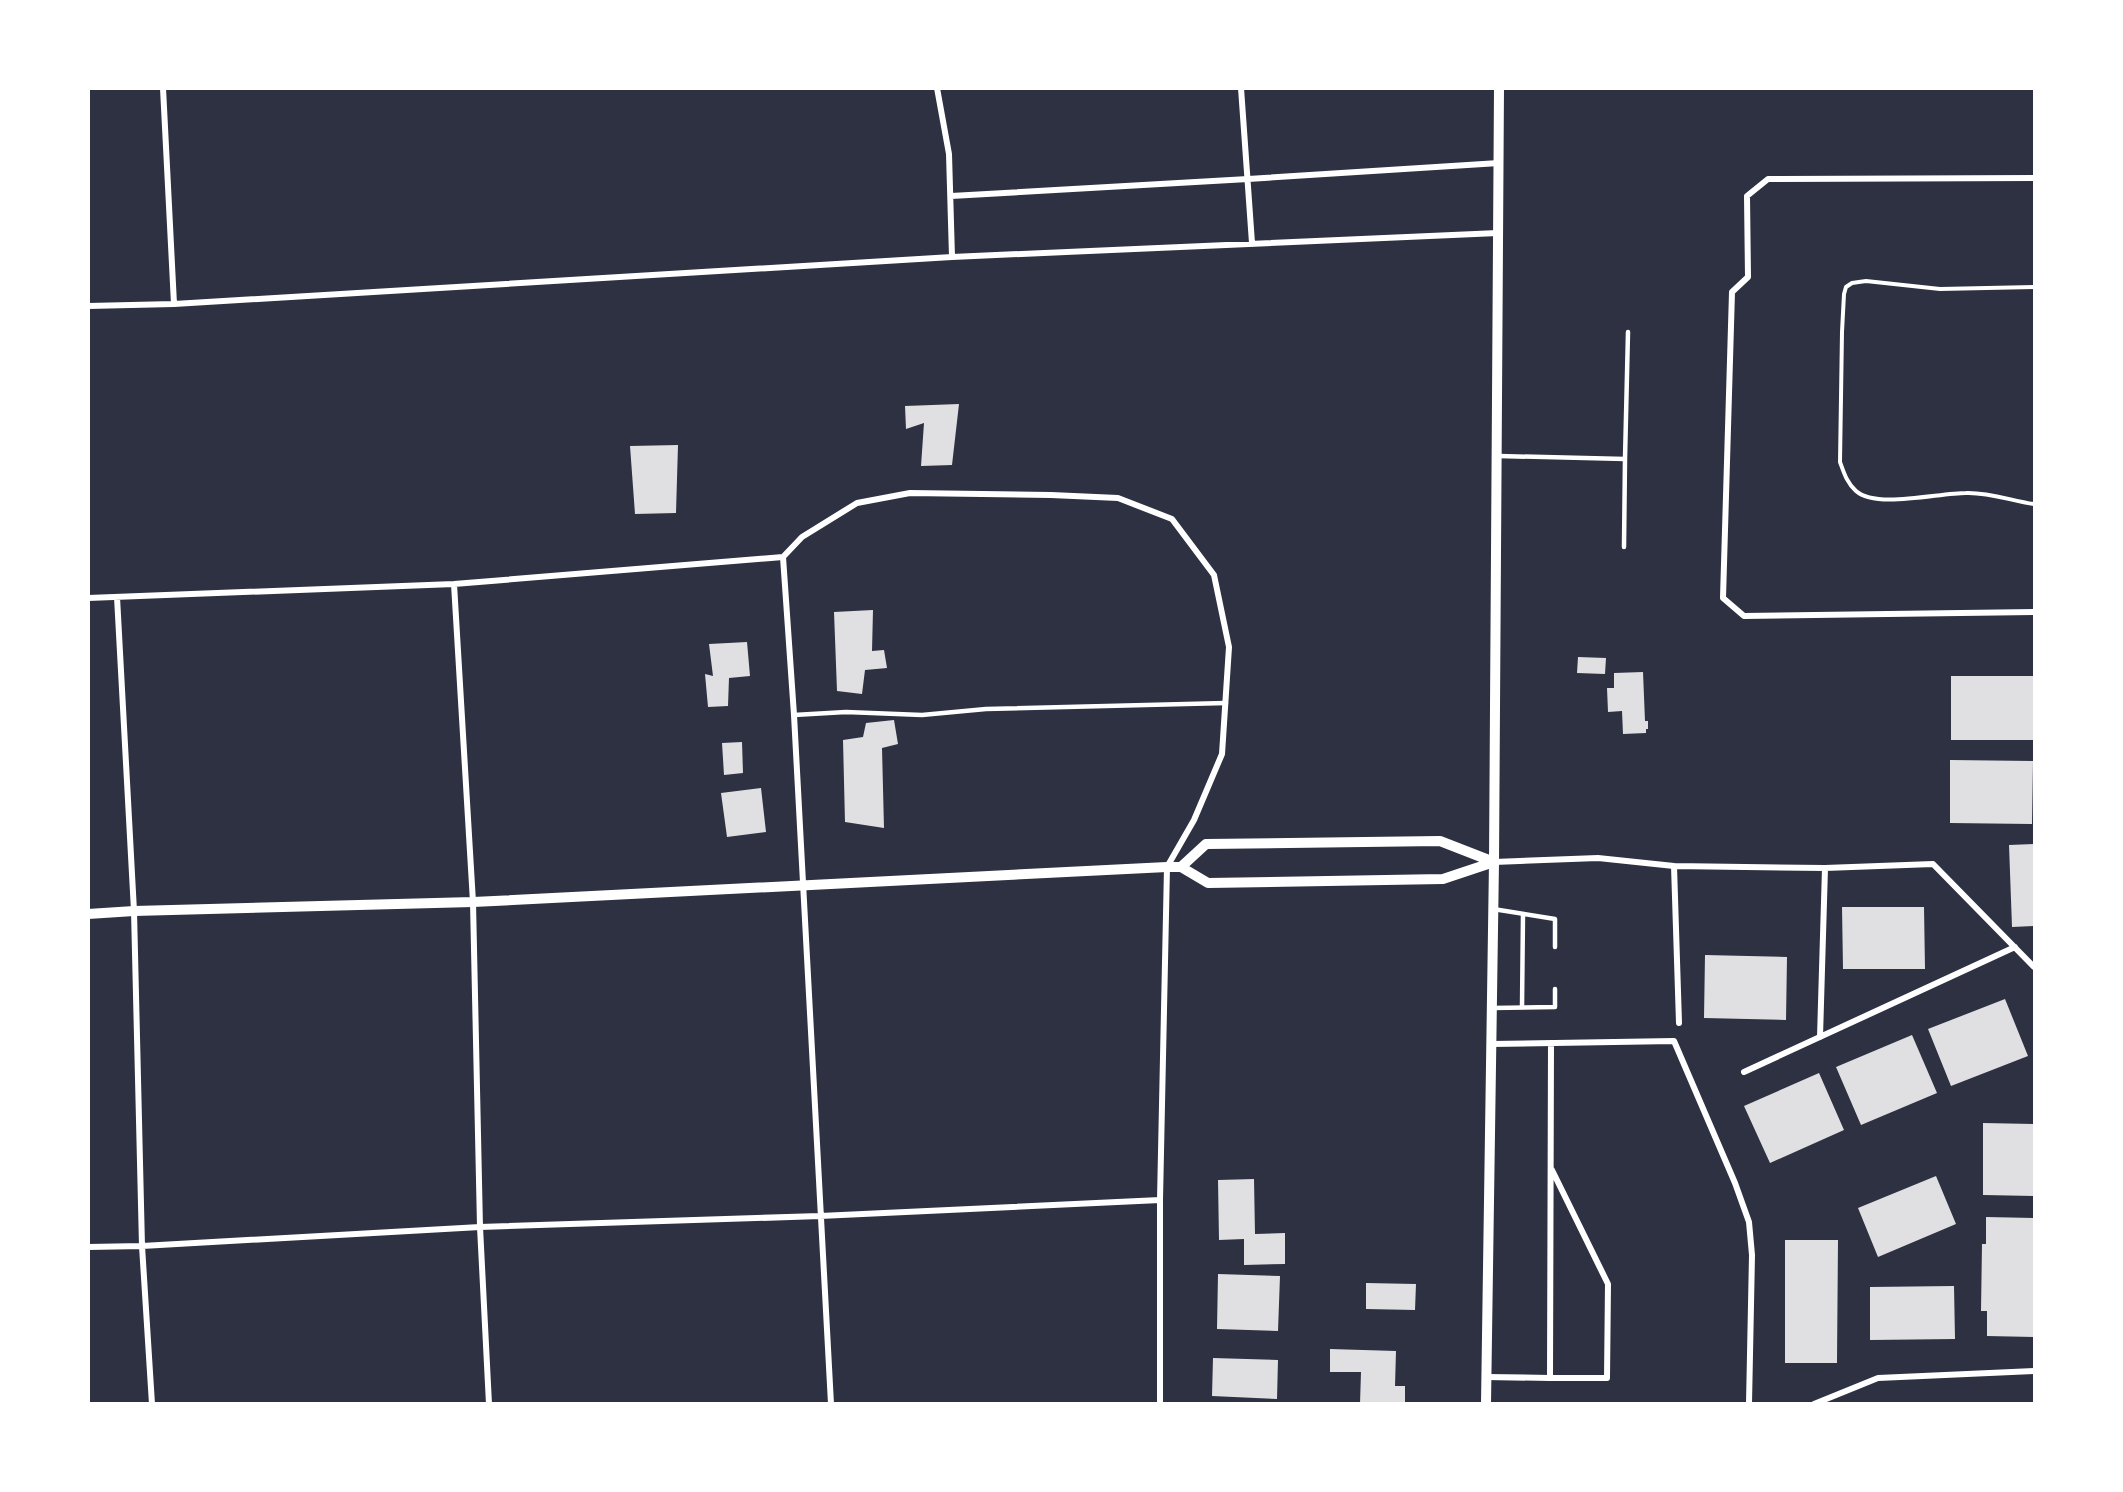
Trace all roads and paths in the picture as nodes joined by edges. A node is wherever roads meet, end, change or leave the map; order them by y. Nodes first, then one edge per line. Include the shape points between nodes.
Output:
1 (163, 88) edge
2 (937, 88) edge
3 (1241, 88) edge
4 (1499, 88) edge
5 (1499, 163) junction
6 (2034, 178) edge
7 (1248, 179) junction
8 (951, 196) junction
9 (1498, 233) junction
10 (1252, 243) junction
11 (952, 257) junction
12 (2034, 287) edge
13 (174, 304) junction
14 (88, 306) edge
15 (1628, 332) dead end
16 (1496, 456) junction
17 (1624, 459) junction
18 (2034, 504) edge
19 (1624, 547) dead end
20 (783, 558) junction
21 (454, 584) junction
22 (117, 597) junction
23 (88, 598) edge
24 (2034, 612) edge
25 (1226, 703) junction
26 (794, 715) junction
27 (1494, 862) junction
28 (1674, 866) junction
29 (1167, 867) junction
30 (1181, 867) junction
31 (1825, 868) junction
32 (802, 887) junction
33 (472, 902) junction
34 (1493, 909) junction
35 (134, 911) junction
36 (88, 914) edge
37 (1523, 914) junction
38 (1555, 947) dead end
39 (2015, 947) junction
40 (2034, 967) edge
41 (1555, 989) dead end
42 (1522, 1007) junction
43 (1492, 1008) junction
44 (1679, 1023) dead end
45 (1820, 1037) junction
46 (1551, 1043) junction
47 (1491, 1044) junction
48 (1744, 1072) dead end
49 (1551, 1167) junction
50 (1160, 1200) junction
51 (820, 1216) junction
52 (480, 1227) junction
53 (88, 1246) edge
54 (142, 1246) junction
55 (2034, 1371) edge
56 (1486, 1377) junction
57 (1550, 1378) junction
58 (152, 1404) edge
59 (489, 1404) edge
60 (831, 1404) edge
61 (1160, 1404) edge
62 (1486, 1404) edge
63 (1749, 1404) edge
64 (1814, 1404) edge

1 - 13 street
2 - 8 street via 949,154
3 - 7 street
4 - 5 street
5 - 7 street
5 - 9 street
6 - 24 street via 1768,179 1747,196 1748,277 1732,292 1723,598 1744,616
7 - 8 street
7 - 10 street
8 - 11 street
9 - 10 street
9 - 16 street
10 - 11 street
11 - 13 street
12 - 18 path via 1940,289 1866,281 1846,287 1840,462 1856,492 1871,499 1967,493
13 - 14 street
15 - 17 lane
16 - 17 lane
16 - 27 street
17 - 19 lane
20 - 21 street
20 - 25 street via 802,537 857,503 910,493 1118,498 1173,519 1214,575 1229,647
20 - 26 street
21 - 22 street
21 - 33 street
22 - 23 street
22 - 35 street
25 - 26 lane via 996,708 922,715
25 - 29 street via 1222,754 1194,820
26 - 32 street
27 - 28 street via 1598,858
27 - 30 street via 1443,879 1231,883 1208,883
27 - 30 street via 1440,841 1206,844
27 - 34 street
28 - 31 street
28 - 44 street
29 - 30 street
29 - 32 street
29 - 50 street
31 - 39 street via 1933,864
31 - 45 street
32 - 33 street
32 - 51 street
33 - 35 street
33 - 52 street
34 - 37 lane
34 - 43 street
35 - 36 street
35 - 54 street
37 - 38 lane via 1555,919
37 - 42 lane
39 - 40 street
39 - 45 street
41 - 42 lane via 1555,1007
42 - 43 lane
43 - 47 street
45 - 48 street
46 - 47 street
46 - 49 street
46 - 63 street via 1674,1041 1749,1222
47 - 56 street
49 - 57 street
49 - 57 street via 1608,1284 1607,1378
50 - 51 street
50 - 61 street
51 - 52 street
51 - 60 street
52 - 54 street
52 - 59 street
53 - 54 street
54 - 58 street
55 - 64 street via 1878,1378
56 - 57 street
56 - 62 street

